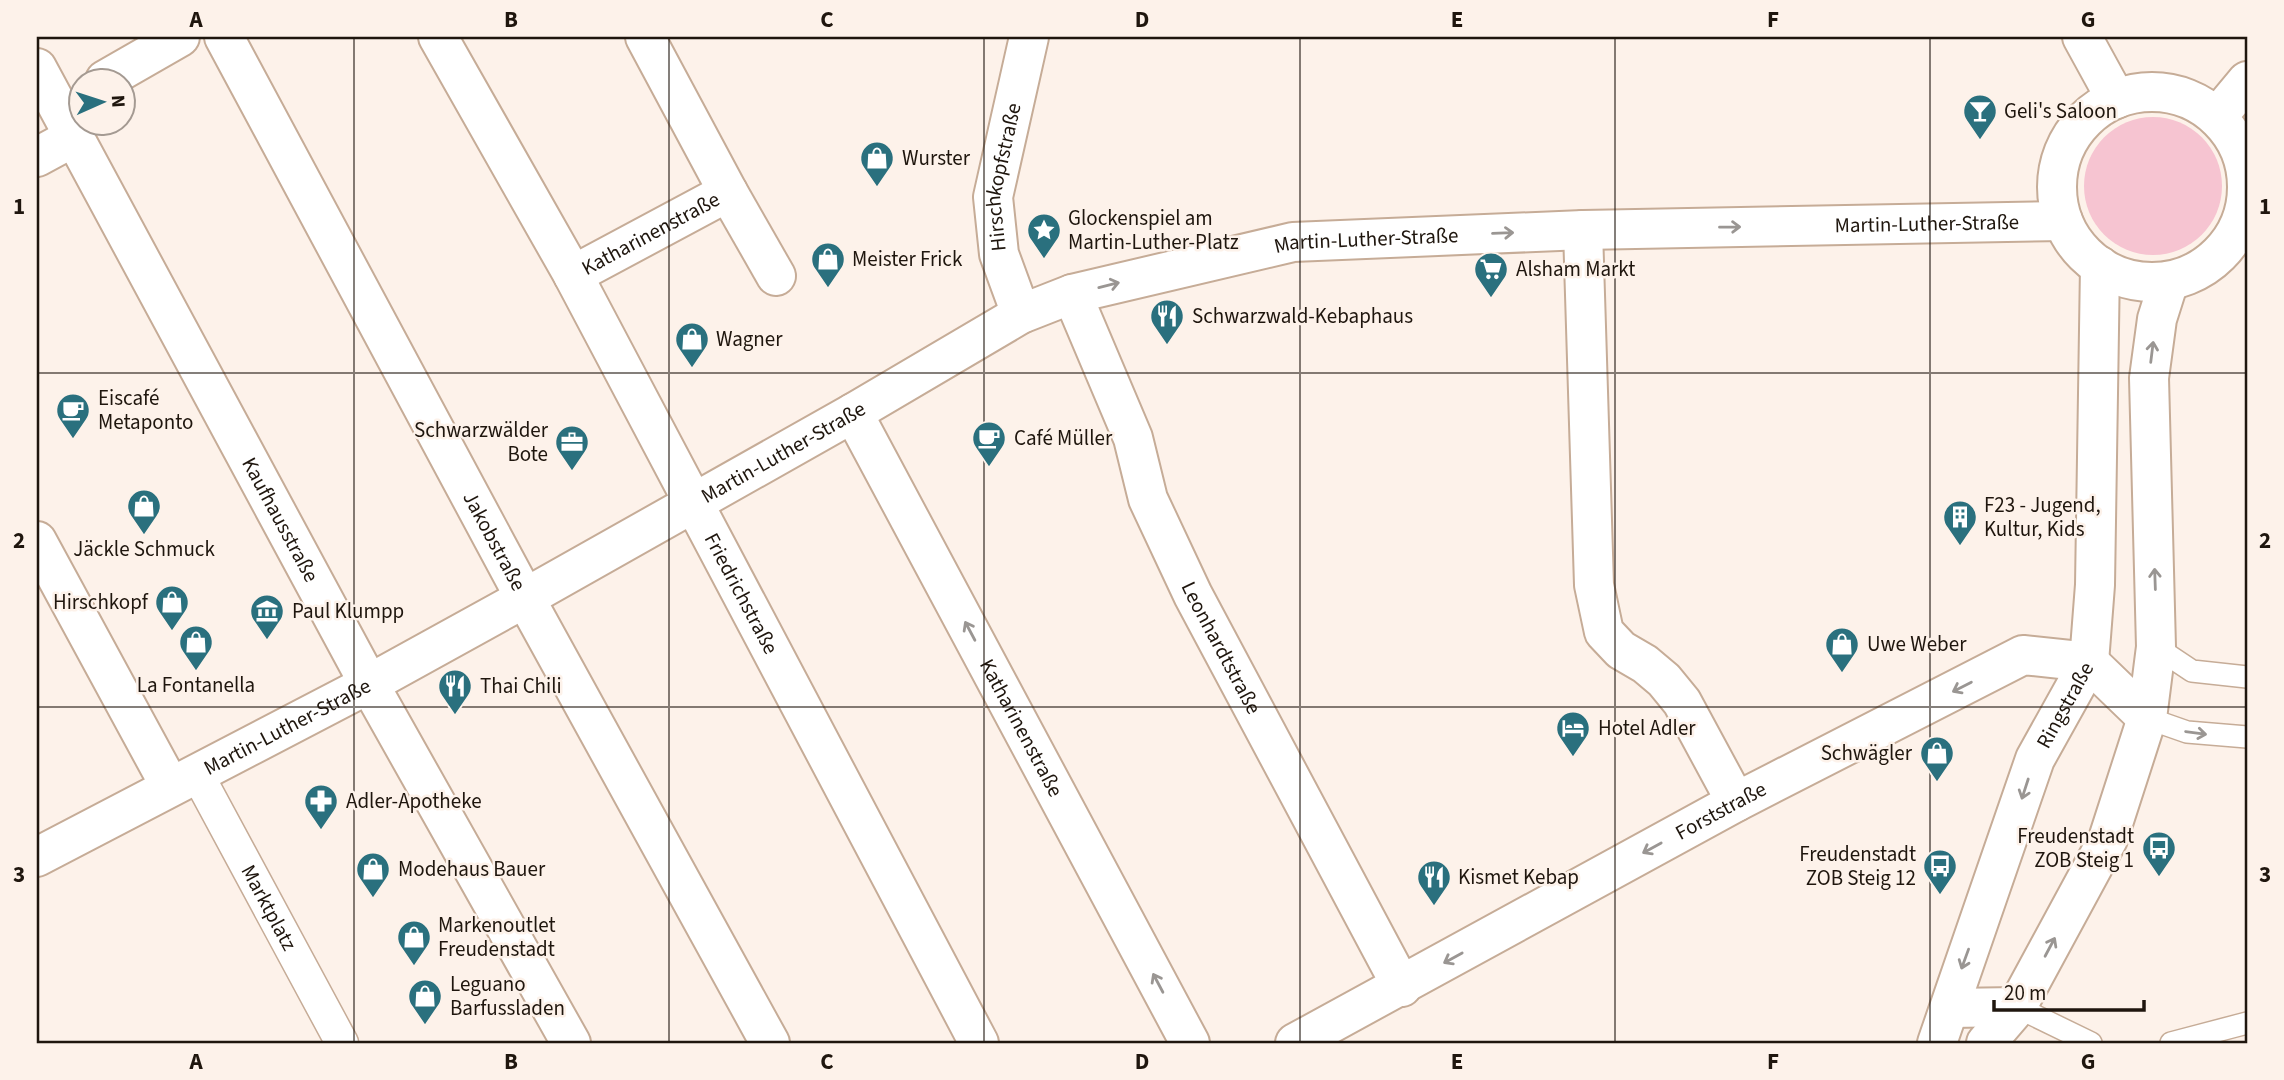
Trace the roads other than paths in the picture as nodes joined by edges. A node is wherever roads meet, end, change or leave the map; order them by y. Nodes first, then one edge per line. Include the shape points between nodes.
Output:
1 (180, 37) edge
2 (224, 37) edge
3 (438, 37) edge
4 (645, 37) edge
5 (1029, 37) edge
6 (2082, 37) edge
7 (129, 66) edge
8 (37, 68) edge
9 (2247, 81) edge
10 (2116, 99) junction
11 (66, 106) edge
12 (2217, 117) junction
13 (66, 119) edge
14 (83, 136) edge
15 (37, 157) edge
16 (728, 192) junction
17 (2063, 221) junction
18 (1583, 230) junction
19 (2099, 266) junction
20 (573, 275) junction
21 (776, 276) dead end
22 (2169, 281) junction
23 (1072, 294) junction
24 (1021, 314) junction
25 (853, 413) junction
26 (693, 504) junction
27 (37, 541) edge
28 (525, 598) junction
29 (2156, 647) junction
30 (2089, 662) junction
31 (2247, 677) edge
32 (369, 684) junction
33 (2147, 718) junction
34 (2247, 737) edge
35 (183, 779) junction
36 (1736, 802) junction
37 (37, 857) edge
38 (1402, 987) junction
39 (2017, 1007) junction
40 (1950, 1008) junction
41 (2247, 1023) edge
42 (342, 1043) edge
43 (571, 1043) edge
44 (770, 1043) edge
45 (979, 1043) edge
46 (1190, 1043) edge
47 (1295, 1043) edge
48 (1937, 1043) edge
49 (1986, 1043) edge
50 (2091, 1043) edge
51 (2171, 1043) edge

1 - 7 street
2 - 28 street, Jakobstraße
3 - 20 street, Friedrichstraße
4 - 16 street, Katharinenstraße
5 - 24 street, Hirschkopfstraße via 993,197 999,254
6 - 10 street
8 - 11 street, Kaufhausstraße
9 - 12 street
10 - 12 street via 2142,92 2169,93
10 - 17 street via 2091,114 2072,136 2060,163 2057,192
12 - 22 street via 2235,141 2246,169 2241,219 2221,253 2197,271
13 - 15 street
14 - 32 street, Kaufhausstraße
16 - 20 street, Katharinenstraße
16 - 21 street, Katharinenstraße
18 -> 17 street, Martin-Luther-Straße
17 - 19 street via 2084,254
23 -> 18 street, Martin-Luther-Straße via 1293,242
18 - 36 street via 1594,585 1604,632 1664,680 1682,702
19 - 22 street via 2121,277
19 - 30 street, Ringstraße via 2095,584
20 - 26 street, Friedrichstraße
29 -> 22 street via 2149,379 2157,319
23 - 24 street, Martin-Luther-Straße
23 - 38 street, Leonhardtstraße via 1133,438 1148,499 1193,595
24 - 25 street, Martin-Luther-Straße
25 - 26 street, Martin-Luther-Straße
46 -> 25 street, Katharinenstraße
26 - 28 street, Martin-Luther-Straße
26 - 45 street, Friedrichstraße
27 - 35 street
28 - 32 street, Martin-Luther-Straße
28 - 44 street, Jakobstraße
29 - 31 lane via 2192,670
29 - 33 street
30 - 33 street
30 -> 36 street, Forststraße via 2023,656
30 -> 40 street, Ringstraße via 2035,759
32 - 35 street, Martin-Luther-Straße
32 - 43 street, Kaufhausstraße
33 -> 34 lane via 2187,732
39 -> 33 street via 2108,839
35 - 37 street, Martin-Luther-Straße
35 - 42 street, Marktplatz
36 -> 38 street, Forststraße
38 - 47 street, Forststraße
39 - 40 street
39 - 49 street
39 - 50 lane
40 - 48 street, Ringstraße
41 - 51 lane

